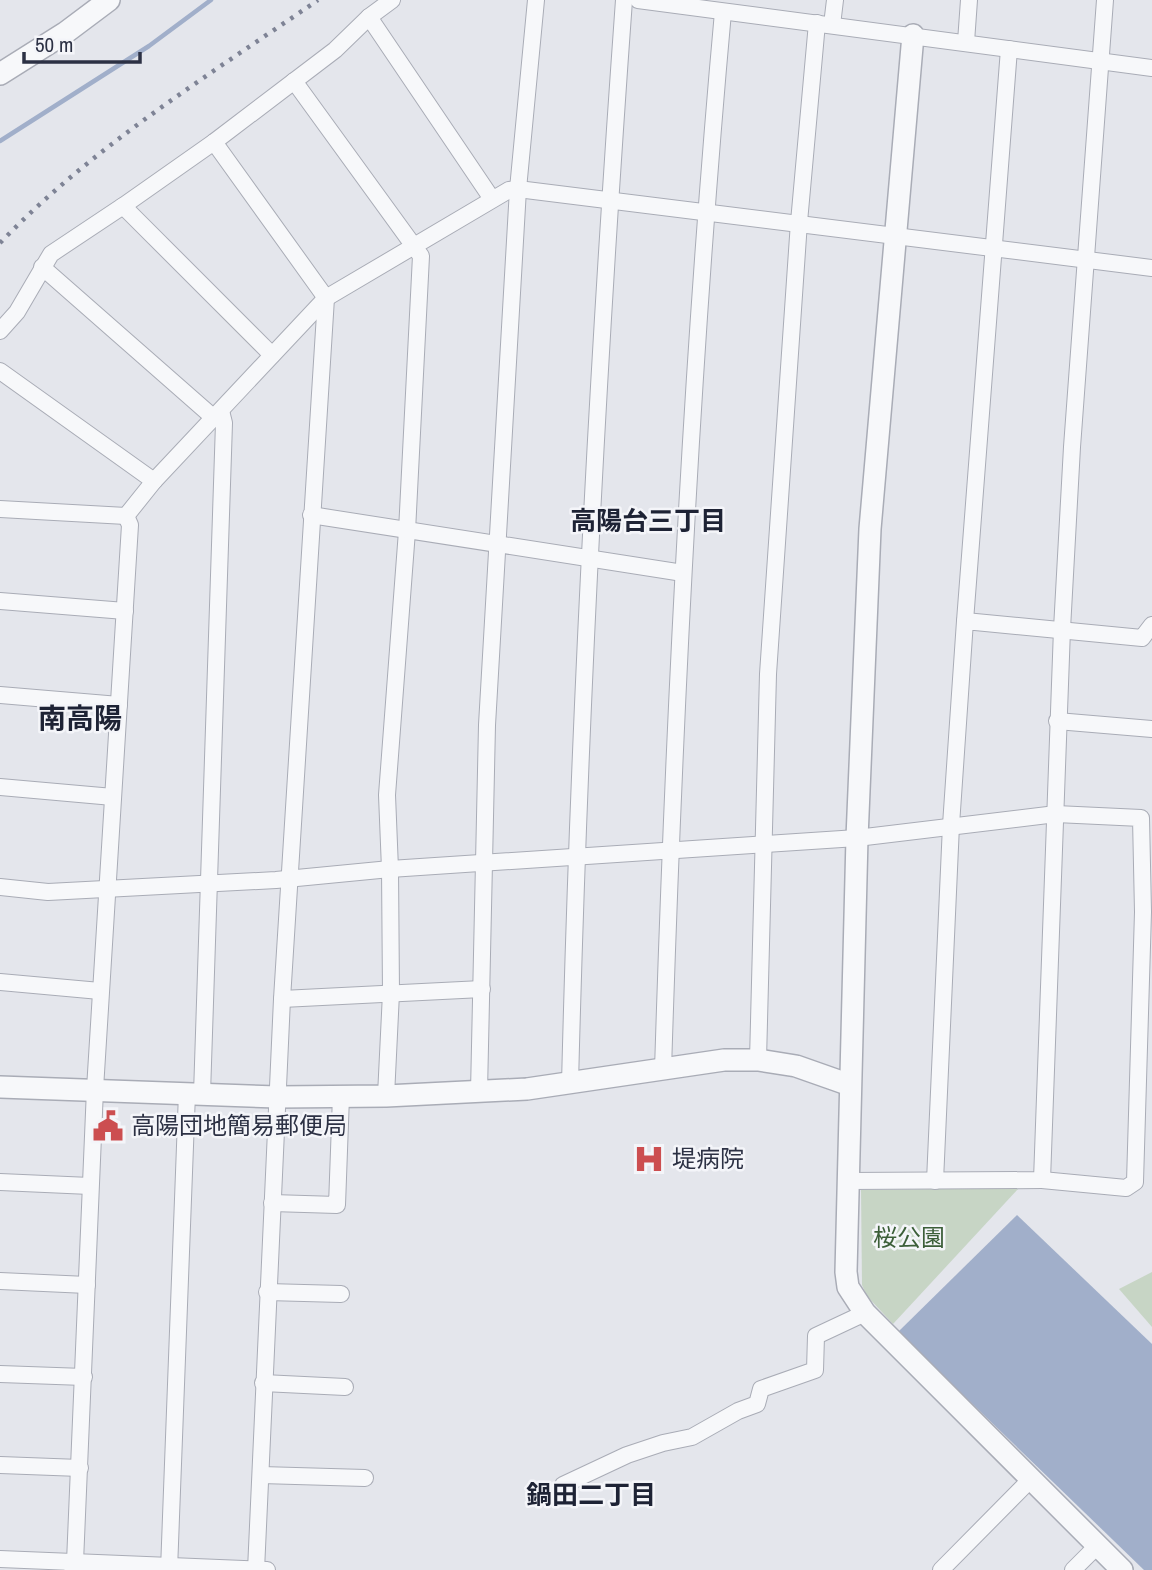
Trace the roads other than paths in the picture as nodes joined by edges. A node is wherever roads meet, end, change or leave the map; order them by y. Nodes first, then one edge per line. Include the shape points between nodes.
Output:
1 (393, 0) edge
2 (536, 0) edge
3 (624, 0) edge
4 (638, 0) edge
5 (835, 0) edge
6 (970, 0) edge
7 (1105, 0) edge
8 (103, 1) edge
9 (678, 3) edge
10 (723, 12) junction
11 (369, 17) junction
12 (824, 24) junction
13 (913, 35) junction
14 (966, 42) junction
15 (1009, 49) junction
16 (1100, 60) junction
17 (1152, 68) edge
18 (0, 74) edge
19 (294, 81) junction
20 (214, 142) junction
21 (518, 189) junction
22 (492, 199) junction
23 (610, 201) junction
24 (123, 206) junction
25 (704, 213) junction
26 (799, 222) junction
27 (896, 236) junction
28 (414, 246) junction
29 (993, 248) junction
30 (1087, 260) junction
31 (42, 267) junction
32 (1152, 268) edge
33 (326, 299) junction
34 (0, 331) edge
35 (272, 355) junction
36 (0, 371) edge
37 (218, 415) junction
38 (154, 481) junction
39 (0, 509) edge
40 (311, 515) junction
41 (126, 516) junction
42 (407, 531) junction
43 (499, 543) junction
44 (591, 558) junction
45 (684, 573) junction
46 (0, 601) edge
47 (125, 611) junction
48 (965, 621) junction
49 (1152, 625) edge
50 (1062, 629) junction
51 (0, 695) edge
52 (119, 705) junction
53 (1058, 722) junction
54 (1152, 729) edge
55 (0, 787) edge
56 (113, 797) junction
57 (1056, 814) junction
58 (1147, 818) edge
59 (951, 825) junction
60 (857, 838) junction
61 (763, 845) junction
62 (670, 851) junction
63 (576, 857) junction
64 (482, 863) junction
65 (1148, 867) edge
66 (390, 869) junction
67 (289, 877) junction
68 (209, 882) junction
69 (0, 887) edge
70 (107, 889) junction
71 (1148, 912) edge
72 (1147, 957) edge
73 (0, 982) edge
74 (482, 989) junction
75 (100, 990) junction
76 (391, 993) junction
77 (282, 999) junction
78 (1147, 1003) edge
79 (758, 1060) junction
80 (663, 1070) junction
81 (570, 1084) junction
82 (850, 1085) junction
83 (0, 1087) edge
84 (95, 1089) junction
85 (479, 1092) junction
86 (194, 1093) junction
87 (341, 1096) junction
88 (386, 1096) junction
89 (276, 1097) junction
90 (1042, 1180) junction
91 (847, 1181) junction
92 (935, 1181) junction
93 (0, 1182) edge
94 (90, 1186) junction
95 (272, 1203) junction
96 (0, 1281) edge
97 (87, 1286) junction
98 (267, 1292) junction
99 (341, 1294) dead end
100 (865, 1313) junction
101 (0, 1374) edge
102 (84, 1377) junction
103 (263, 1383) junction
104 (345, 1387) dead end
105 (0, 1465) edge
106 (80, 1468) junction
107 (261, 1475) junction
108 (365, 1478) dead end
109 (1031, 1479) junction
110 (564, 1485) dead end
111 (1098, 1545) junction
112 (0, 1559) edge
113 (75, 1566) edge
114 (169, 1568) edge
115 (256, 1570) edge
116 (267, 1570) edge
117 (941, 1570) edge
118 (1073, 1570) edge
119 (1122, 1570) edge

1 - 11 street
2 - 21 street
3 - 23 street
4 - 9 street
5 - 12 street
6 - 14 street
7 - 16 street
8 - 18 street via 65,33
9 - 10 street
10 - 12 street
10 - 25 street
11 - 19 street
11 - 22 street
12 - 13 street
12 - 26 street
13 - 14 street
13 - 27 street
14 - 15 street
15 - 16 street
15 - 29 street
16 - 17 street
16 - 30 street
19 - 20 street
19 - 28 street
20 - 24 street
20 - 33 street
21 - 22 street
21 - 23 street
21 - 43 street
22 - 28 street
23 - 25 street
23 - 44 street
24 - 31 street via 51,254
24 - 35 street
25 - 26 street
25 - 45 street
26 - 27 street
26 - 61 street via 768,674
27 - 29 street
27 - 60 street via 870,529
28 - 33 street
28 - 42 street via 421,256
29 - 30 street
29 - 48 street
30 - 32 street
30 - 50 street
31 - 34 street via 17,312
31 - 37 street
33 - 35 street
33 - 40 street
35 - 37 street
36 - 38 street
37 - 38 street
37 - 68 street via 224,423
38 - 41 street
39 - 41 street
40 - 42 street
40 - 67 street
41 - 47 street via 130,525
42 - 43 street
42 - 66 street via 387,794
43 - 44 street
43 - 64 street
44 - 45 street
44 - 63 street
45 - 62 street
46 - 47 street
47 - 52 street
48 - 50 street
48 - 59 street
49 - 50 street via 1142,638
50 - 53 street
51 - 52 street
52 - 56 street
53 - 54 street
53 - 57 street
55 - 56 street
56 - 70 street
57 - 58 street
57 - 59 street
57 - 90 street
58 - 65 street
59 - 60 street
59 - 92 street
60 - 61 street
60 - 82 street
61 - 62 street
61 - 79 street
62 - 63 street
62 - 80 street
63 - 64 street
63 - 81 street
64 - 66 street
64 - 74 street
65 - 71 street
66 - 67 street
66 - 76 street
67 - 68 street
67 - 77 street
68 - 70 street
68 - 86 street
69 - 70 street via 48,892
70 - 75 street
71 - 72 street
72 - 78 street
73 - 75 street
74 - 76 street
74 - 85 street
75 - 84 street
76 - 77 street
76 - 88 street
77 - 89 street
78 - 90 street via 1135,1182 1126,1188
79 - 80 street via 724,1060
79 - 82 street via 796,1066
80 - 81 street
81 - 85 street
82 - 91 street
83 - 84 street
84 - 86 street
84 - 94 street
85 - 88 street
86 - 89 street
86 - 114 street
87 - 88 street
87 - 89 street
87 - 95 street via 337,1205
89 - 95 street
90 - 92 street
91 - 92 street
91 - 100 street via 848,1287
93 - 94 street
94 - 97 street
95 - 98 street
96 - 97 street
97 - 102 street
98 - 99 street
98 - 103 street
100 - 109 street
100 - 110 street via 816,1336 816,1370 761,1389 757,1404 692,1437 627,1455
101 - 102 street
102 - 106 street
103 - 104 street
103 - 107 street
105 - 106 street
106 - 113 street
107 - 108 street
107 - 115 street
109 - 111 street
109 - 117 street
111 - 118 street
111 - 119 street
112 - 113 street
113 - 114 street
114 - 115 street
115 - 116 street

